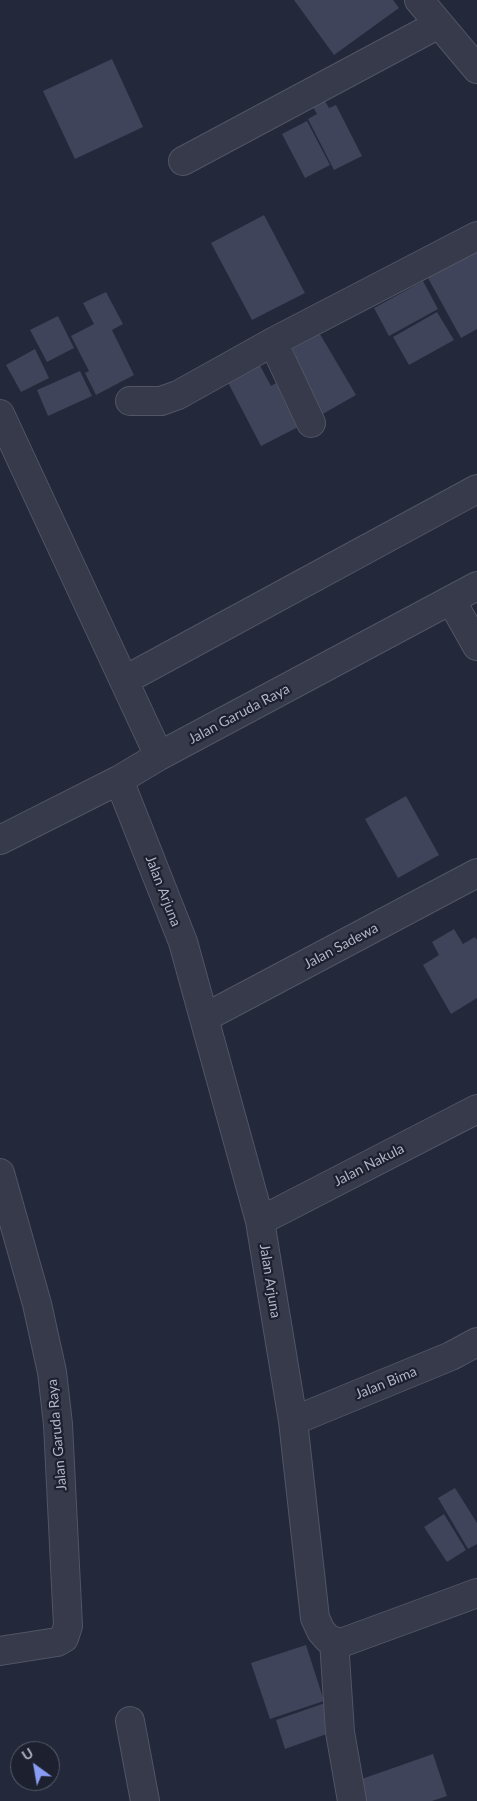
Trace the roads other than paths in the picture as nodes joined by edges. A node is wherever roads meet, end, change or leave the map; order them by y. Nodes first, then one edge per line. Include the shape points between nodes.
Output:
1 (418, 0) edge
2 (439, 24) junction
3 (477, 69) edge
4 (183, 161) dead end
5 (477, 236) edge
6 (273, 342) junction
7 (130, 400) dead end
8 (0, 414) edge
9 (311, 423) dead end
10 (9, 459) edge
11 (477, 488) edge
12 (477, 586) edge
13 (452, 600) junction
14 (477, 646) edge
15 (124, 680) junction
16 (159, 756) junction
17 (119, 780) junction
18 (0, 840) edge
19 (477, 873) edge
20 (204, 1018) junction
21 (477, 1109) edge
22 (0, 1172) edge
23 (260, 1221) junction
24 (477, 1342) edge
25 (293, 1421) junction
26 (477, 1593) edge
27 (334, 1641) junction
28 (0, 1652) edge
29 (130, 1721) dead end
30 (145, 1801) edge
31 (352, 1801) edge

1 - 2 street
2 - 3 street
2 - 4 street
5 - 6 street
6 - 7 street via 178,395 160,401
6 - 9 street
8 - 10 street
10 - 15 street
11 - 15 street
12 - 13 street, Jalan Garuda Raya
13 - 14 street
13 - 16 street, Jalan Garuda Raya
15 - 16 street
16 - 17 street, Jalan Garuda Raya
17 - 18 street, Jalan Garuda Raya
17 - 20 street, Jalan Arjuna via 183,942
19 - 20 street, Jalan Sadewa
20 - 23 street, Jalan Arjuna
21 - 23 street, Jalan Nakula
22 - 28 street, Jalan Garuda Raya via 37,1304 52,1372 58,1424 68,1626 64,1638 57,1642
23 - 25 street, Jalan Arjuna
24 - 25 street, Jalan Bima via 451,1356
25 - 27 street, Jalan Arjuna via 316,1618 321,1631
26 - 27 street via 341,1644
27 - 31 street via 340,1732
29 - 30 street

